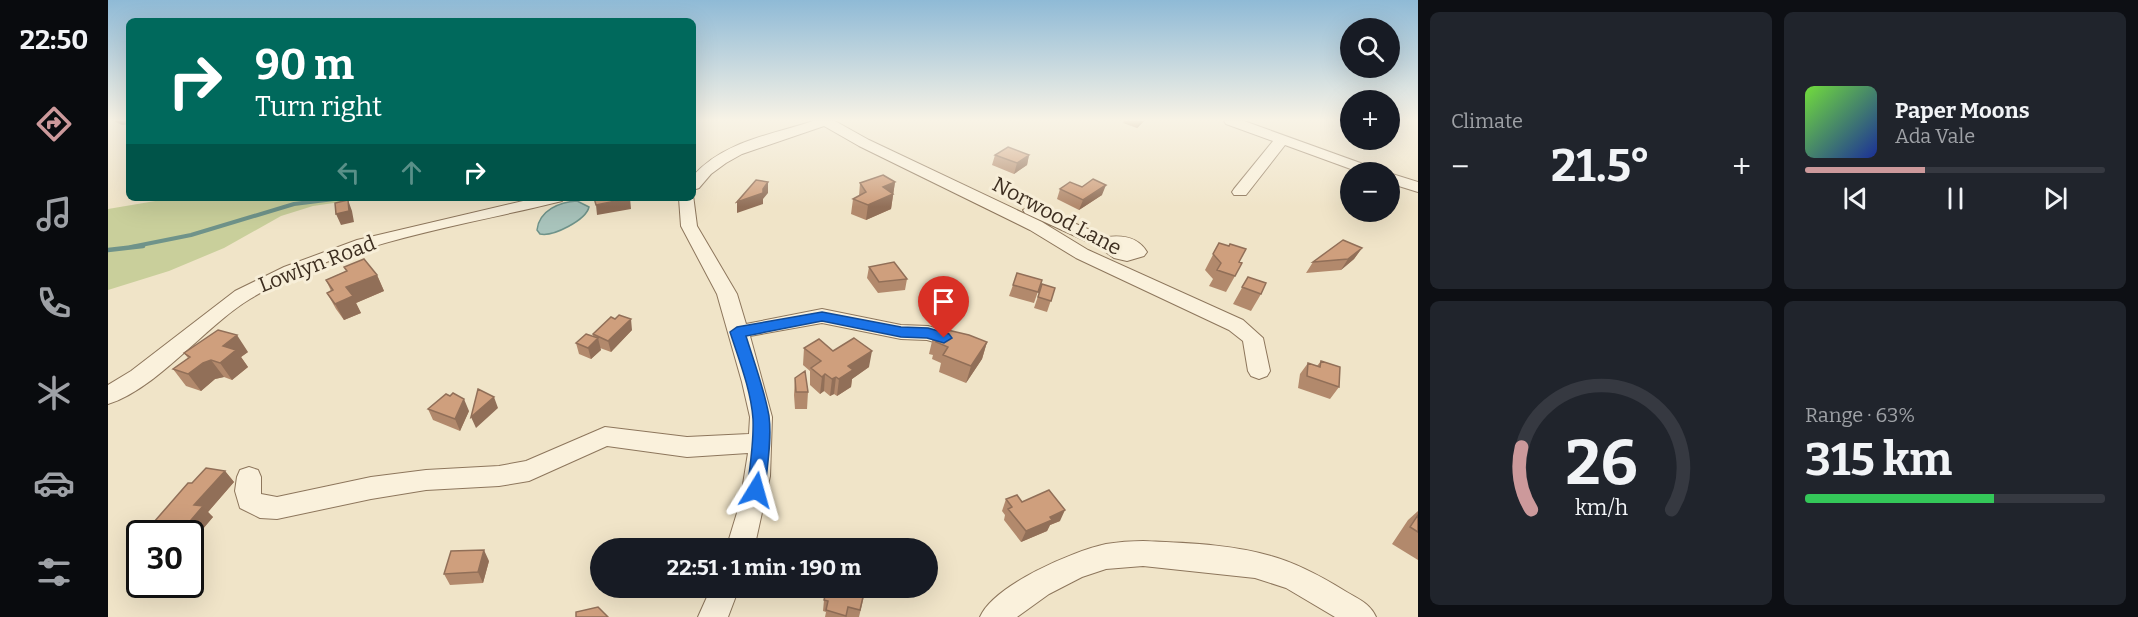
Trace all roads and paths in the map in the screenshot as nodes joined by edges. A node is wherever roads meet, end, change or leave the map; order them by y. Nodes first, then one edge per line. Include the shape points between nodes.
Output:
1 (739, 150) edge
2 (878, 150) edge
3 (909, 150) edge
4 (1274, 150) edge
5 (1307, 150) edge
6 (1343, 162) edge
7 (696, 181) edge
8 (1400, 181) edge
9 (1418, 187) edge
10 (1240, 192) dead end
11 (543, 201) edge
12 (687, 201) edge
13 (1105, 243) dead end
14 (737, 332) junction
15 (961, 343) edge
16 (1259, 371) dead end
17 (108, 396) edge
18 (761, 443) junction
19 (249, 477) dead end
20 (743, 538) edge
21 (721, 598) edge
22 (713, 617) edge
23 (995, 617) edge
24 (1361, 617) edge

1 - 7 street via 713,164
2 - 16 street, Norwood Lane via 1036,225 1082,254 1248,332 1255,342
3 - 13 street
4 - 10 street
5 - 6 street
8 - 9 street
11 - 17 street, Lowlyn Road via 363,244 299,267 242,295 139,377
12 - 14 street via 692,232 723,285
14 - 15 street via 822,316 901,332 928,333
14 - 18 street via 756,393
18 - 19 street via 687,447 605,436 529,471 404,483 277,508 260,507 249,500
18 - 20 street via 753,503
21 - 22 street
23 - 24 street via 1078,565 1101,557 1143,553 1274,569

